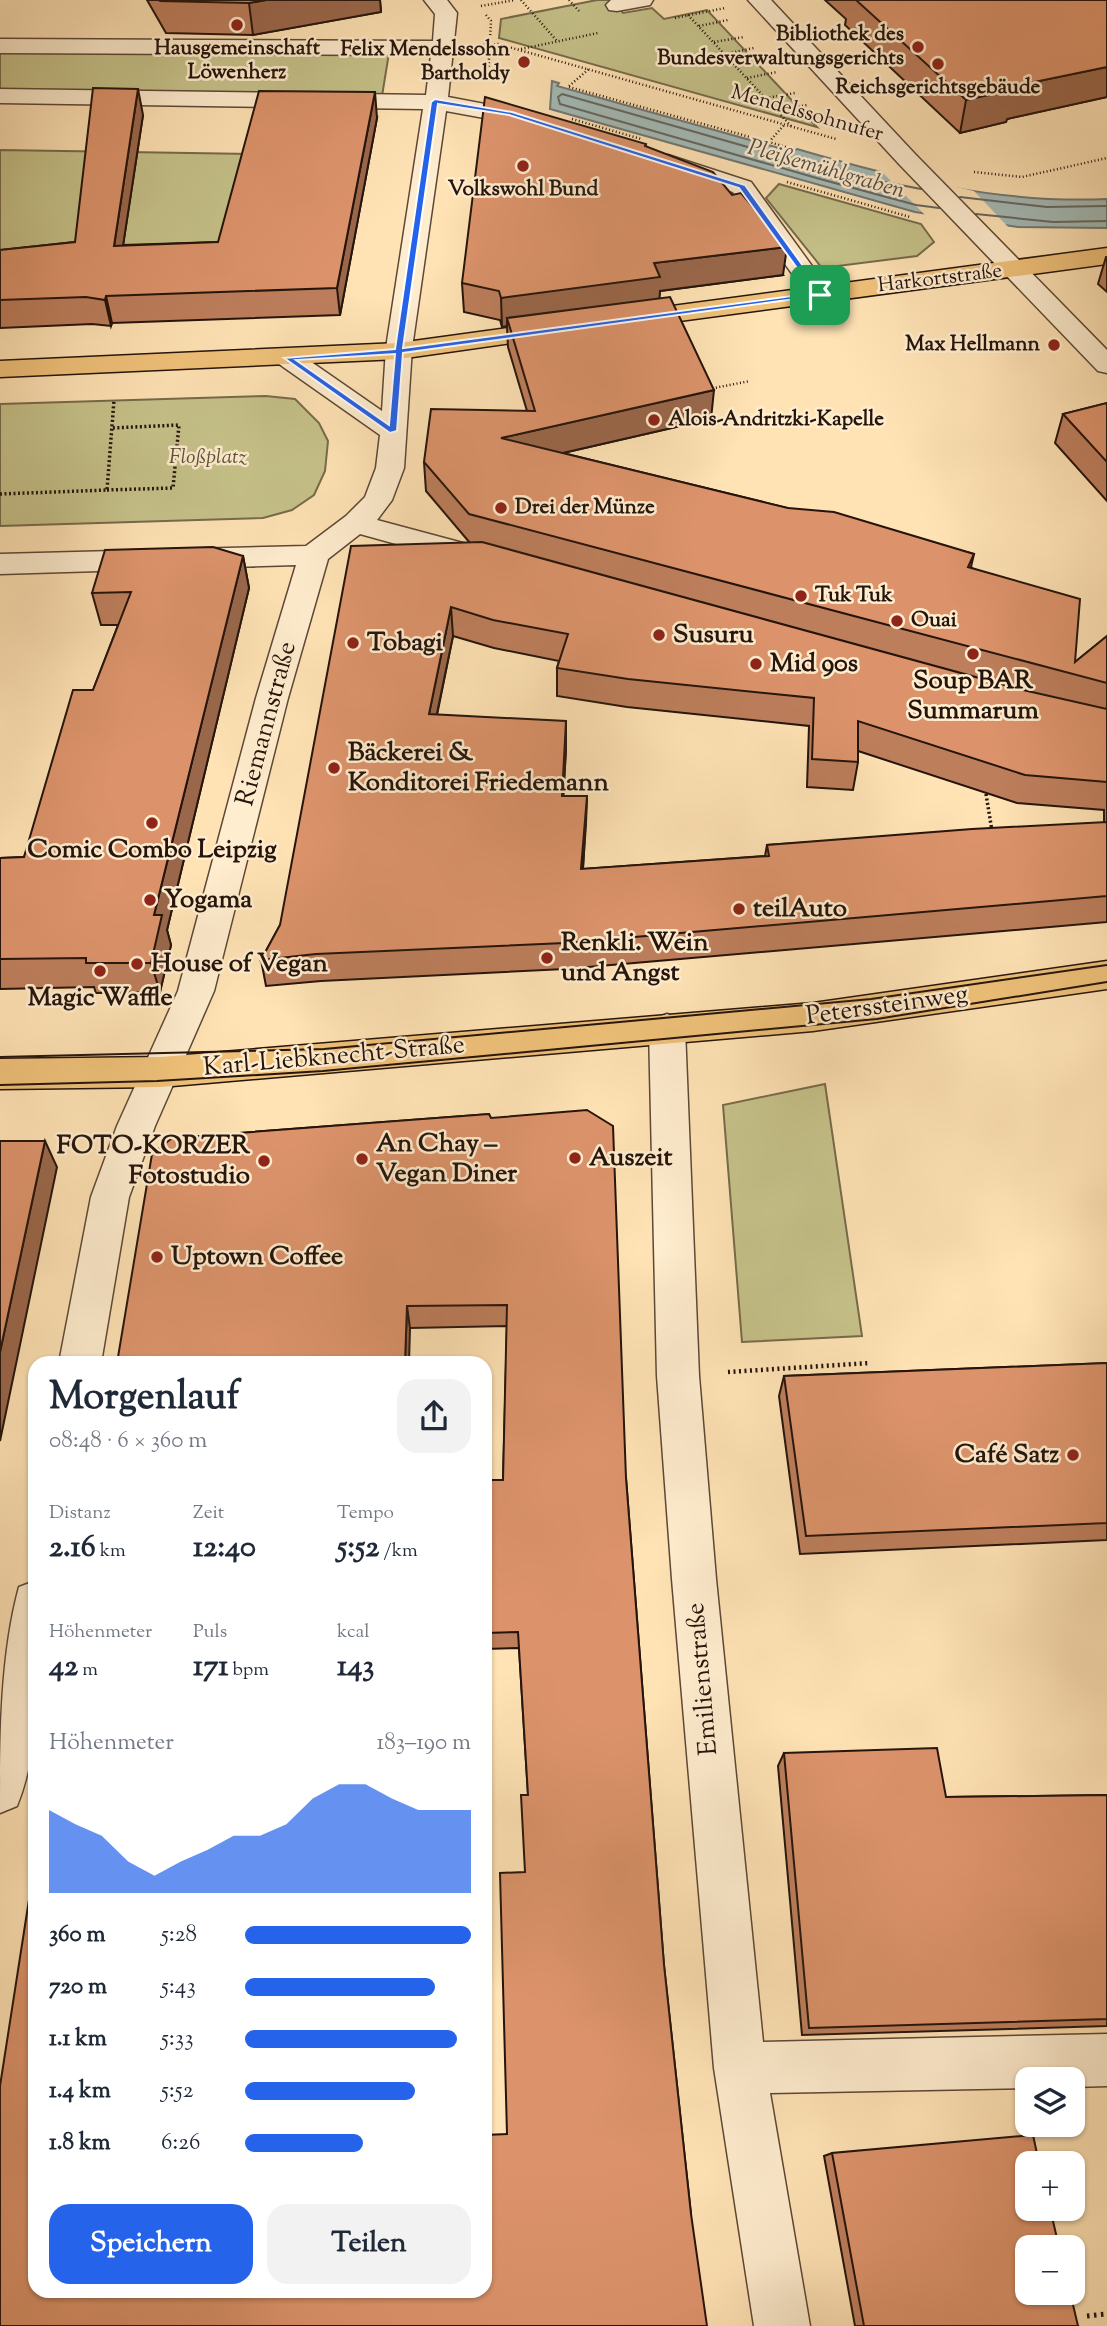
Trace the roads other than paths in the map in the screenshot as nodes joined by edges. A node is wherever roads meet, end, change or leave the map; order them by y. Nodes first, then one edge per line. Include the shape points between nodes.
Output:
1 (435, 0) edge
2 (642, 0) edge
3 (760, 0) edge
4 (617, 5) dead end
5 (0, 46) edge
6 (442, 52) junction
7 (0, 96) edge
8 (435, 99) junction
9 (557, 127) edge
10 (642, 153) edge
11 (1107, 256) edge
12 (1016, 270) junction
13 (820, 295) junction
14 (399, 351) junction
15 (288, 358) junction
16 (1107, 365) edge
17 (0, 369) edge
18 (393, 431) junction
19 (356, 524) junction
20 (314, 555) junction
21 (0, 564) edge
22 (504, 564) edge
23 (1106, 977) edge
24 (667, 1029) junction
25 (161, 1072) junction
26 (0, 1074) edge
27 (81, 1356) edge
28 (28, 1630) edge
29 (8, 1708) edge
30 (0, 1789) edge
31 (1107, 2060) edge
32 (740, 2068) junction
33 (782, 2326) edge

1 - 6 street via 446,13
2 - 4 street
3 - 12 street
5 - 6 street
6 - 8 street
7 - 8 street
8 - 9 street
8 - 14 street
10 - 13 street via 742,187
11 - 12 main road, Harkortstraße
12 - 13 main road, Harkortstraße
12 - 16 street
13 - 14 main road, Harkortstraße
14 - 15 main road
14 - 18 street
15 - 17 main road
15 - 18 street
18 - 19 street via 388,476 379,499
19 - 20 street
19 - 22 street
20 - 21 street
20 - 25 street, Riemannstraße via 196,991
23 - 24 main road, Peterssteinweg via 813,1017
24 - 25 main road, Karl-Liebknecht-Straße
24 - 32 street, Emilienstraße via 678,1376
25 - 26 main road, Karl-Liebknecht-Straße
25 - 27 street, Riemannstraße via 110,1197
28 - 29 street
29 - 30 street
31 - 32 street
32 - 33 street, Emilienstraße

